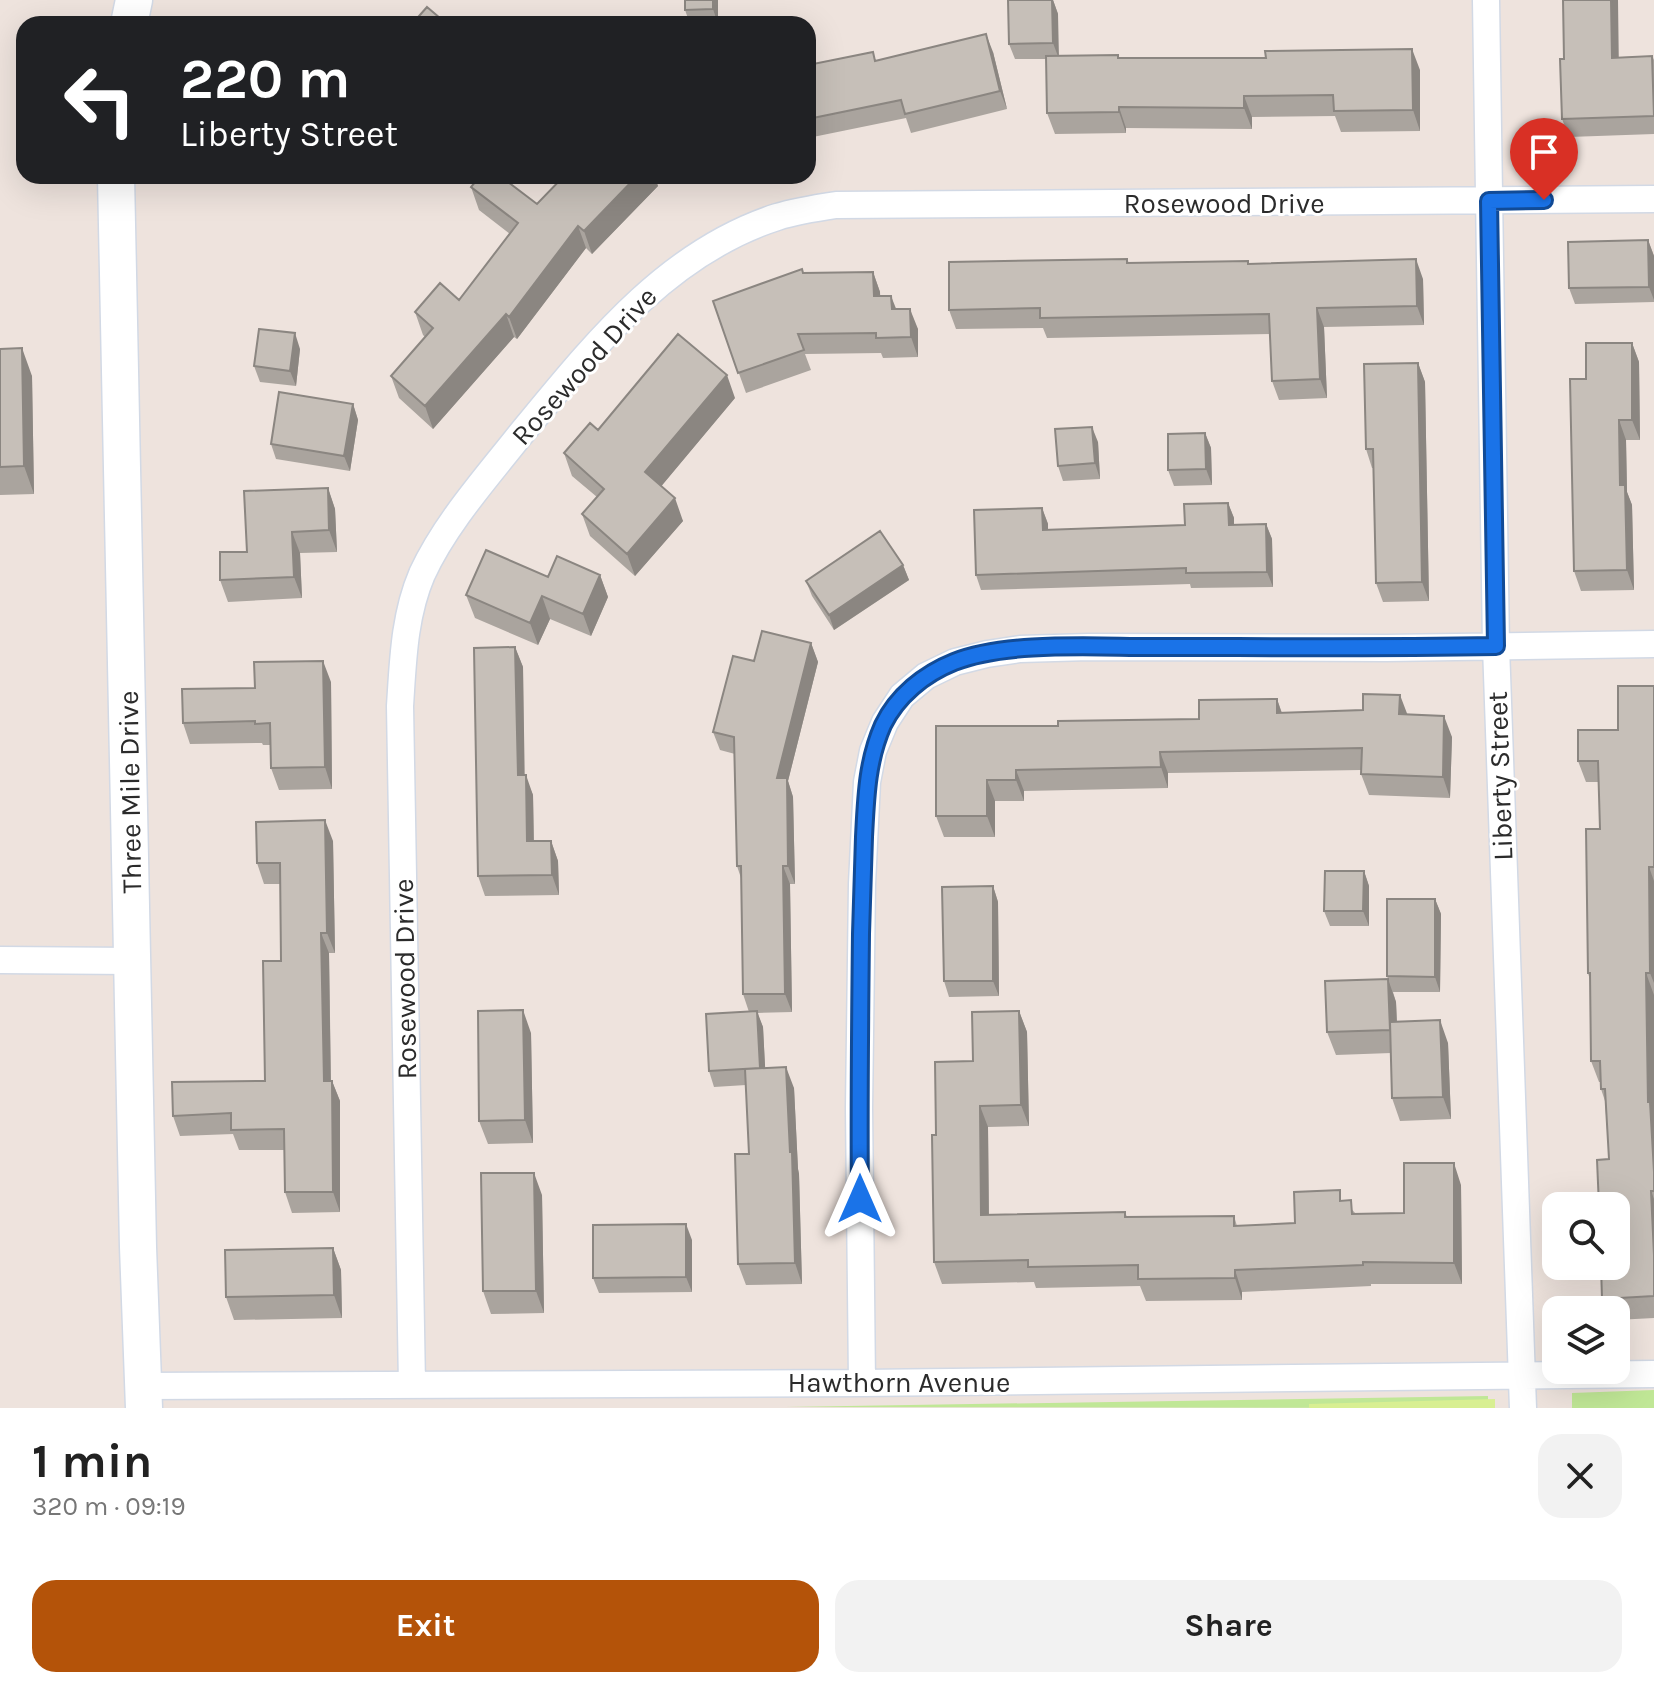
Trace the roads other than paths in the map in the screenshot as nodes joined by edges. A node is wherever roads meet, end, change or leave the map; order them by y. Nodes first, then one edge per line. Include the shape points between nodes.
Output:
1 (1486, 0) edge
2 (116, 184) edge
3 (1654, 199) edge
4 (1489, 201) junction
5 (1654, 644) edge
6 (1496, 646) junction
7 (0, 960) edge
8 (133, 961) junction
9 (1654, 1374) edge
10 (1522, 1376) junction
11 (862, 1383) junction
12 (412, 1385) junction
13 (144, 1397) edge
14 (1523, 1408) edge

1 - 4 street, Liberty Street
2 - 8 main road, Three Mile Drive
3 - 4 street, Rosewood Drive
4 - 6 street, Liberty Street
4 - 12 street, Rosewood Drive via 836,205 777,217 717,243 660,282 609,331 477,488 438,544 411,606 400,706
5 - 6 street
6 - 10 street, Liberty Street
6 - 11 street via 1020,649 955,662 902,696 873,751 867,782 859,1108
7 - 8 street
8 - 13 main road, Three Mile Drive
9 - 10 street, Hawthorn Avenue
10 - 11 street, Hawthorn Avenue
10 - 14 street, Liberty Street
11 - 12 street, Hawthorn Avenue
12 - 13 street, Hawthorn Avenue

